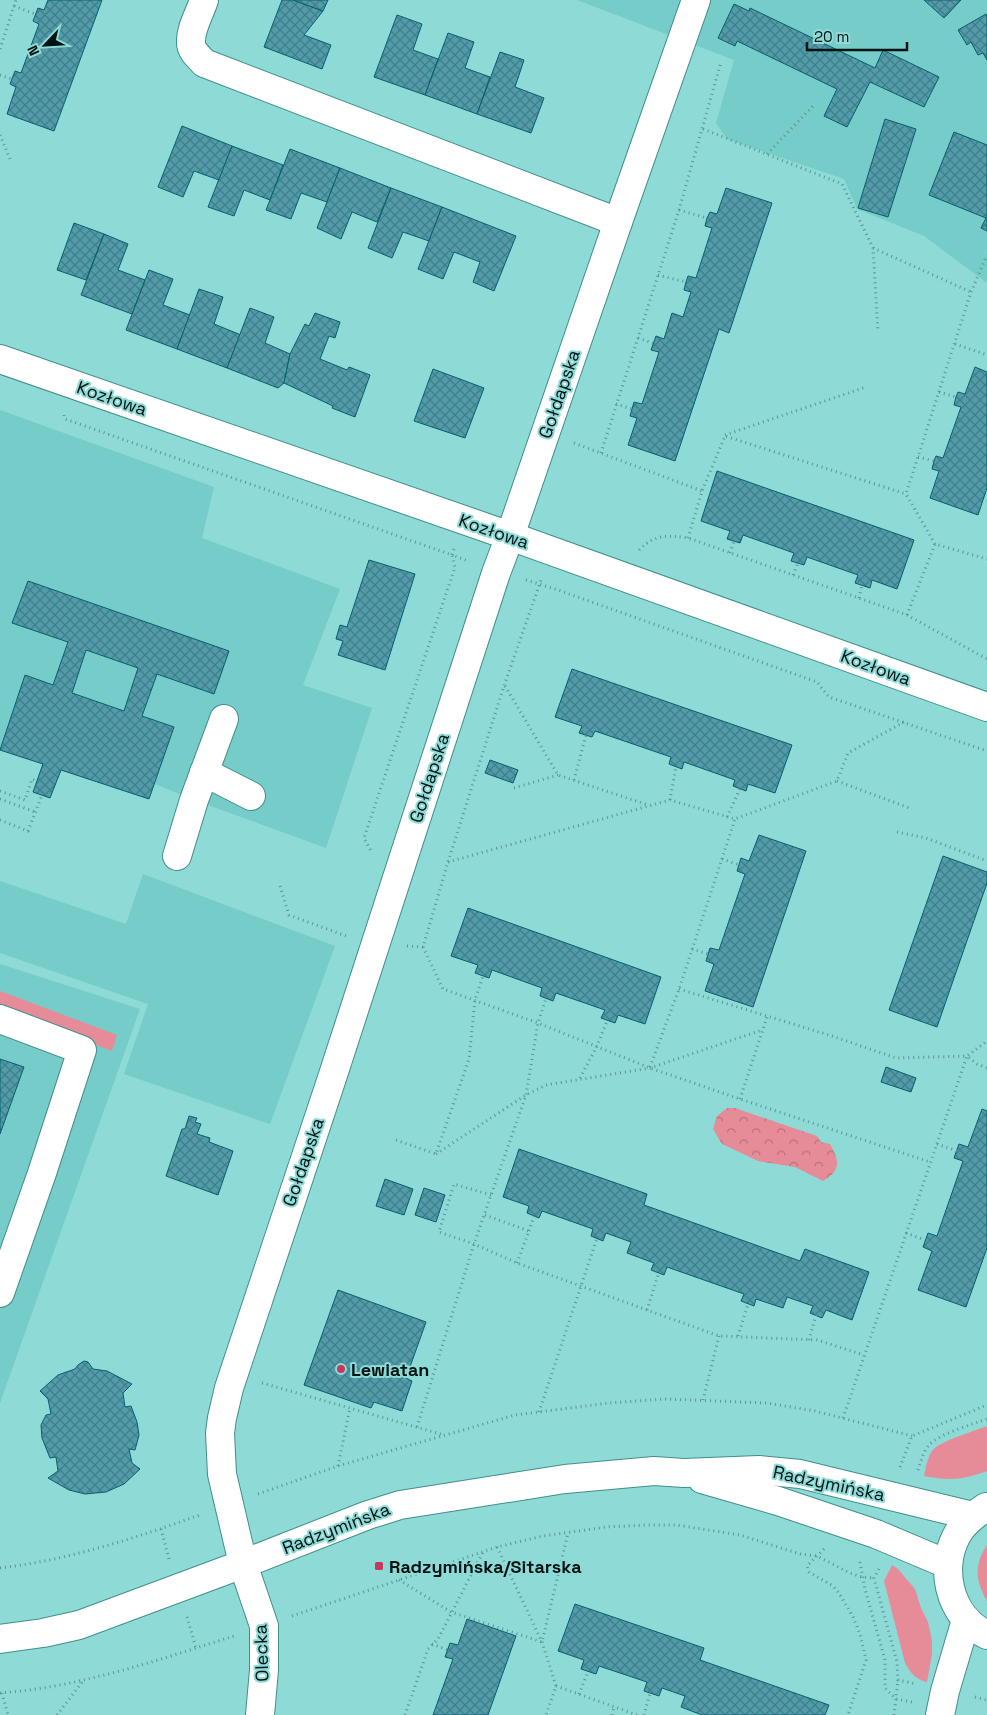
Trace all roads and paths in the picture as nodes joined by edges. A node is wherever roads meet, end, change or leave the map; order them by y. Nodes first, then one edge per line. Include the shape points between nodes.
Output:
1 (16, 0) edge
2 (204, 0) edge
3 (696, 0) edge
4 (14, 6) junction
5 (35, 14) dead end
6 (0, 49) edge
7 (721, 62) dead end
8 (0, 75) edge
9 (12, 78) dead end
10 (814, 105) dead end
11 (703, 129) junction
12 (0, 135) edge
13 (767, 154) junction
14 (10, 159) dead end
15 (679, 210) junction
16 (707, 218) dead end
17 (618, 222) junction
18 (873, 248) junction
19 (987, 254) edge
20 (658, 275) junction
21 (686, 282) dead end
22 (972, 292) junction
23 (878, 332) dead end
24 (638, 338) junction
25 (653, 343) dead end
26 (955, 344) junction
27 (987, 356) edge
28 (0, 359) edge
29 (866, 387) dead end
30 (939, 392) junction
31 (956, 398) dead end
32 (616, 404) junction
33 (632, 409) dead end
34 (61, 410) dead end
35 (725, 436) junction
36 (566, 440) dead end
37 (601, 453) junction
38 (918, 457) junction
39 (934, 462) dead end
40 (702, 492) junction
41 (906, 494) junction
42 (510, 536) junction
43 (688, 538) junction
44 (734, 541) dead end
45 (934, 544) junction
46 (730, 553) junction
47 (636, 554) dead end
48 (987, 558) edge
49 (798, 563) dead end
50 (496, 572) junction
51 (793, 575) junction
52 (862, 585) dead end
53 (859, 598) junction
54 (906, 615) junction
55 (987, 659) edge
56 (504, 686) dead end
57 (987, 707) edge
58 (224, 719) dead end
59 (904, 722) junction
60 (586, 735) dead end
61 (987, 751) edge
62 (676, 766) dead end
63 (204, 772) junction
64 (558, 775) junction
65 (574, 780) junction
66 (36, 781) dead end
67 (837, 781) junction
68 (514, 788) dead end
69 (740, 789) dead end
70 (0, 791) edge
71 (42, 795) dead end
72 (251, 796) dead end
73 (0, 800) edge
74 (670, 800) junction
75 (650, 805) junction
76 (912, 809) dead end
77 (35, 812) junction
78 (727, 816) junction
79 (735, 819) junction
80 (0, 820) edge
81 (897, 832) dead end
82 (177, 856) dead end
83 (722, 859) junction
84 (376, 861) dead end
85 (448, 862) dead end
86 (987, 862) edge
87 (739, 865) dead end
88 (280, 886) dead end
89 (348, 936) dead end
90 (423, 947) dead end
91 (692, 949) junction
92 (708, 954) dead end
93 (483, 976) dead end
94 (679, 989) junction
95 (546, 998) dead end
96 (475, 1000) junction
97 (767, 1016) junction
98 (0, 1019) edge
99 (608, 1021) dead end
100 (538, 1023) junction
101 (762, 1030) junction
102 (987, 1041) edge
103 (597, 1046) junction
104 (967, 1056) junction
105 (650, 1068) junction
106 (987, 1068) edge
107 (580, 1078) junction
108 (526, 1095) junction
109 (740, 1099) junction
110 (396, 1140) dead end
111 (937, 1144) junction
112 (957, 1151) dead end
113 (436, 1154) junction
114 (930, 1162) junction
115 (491, 1195) junction
116 (485, 1215) junction
117 (534, 1216) dead end
118 (529, 1230) junction
119 (906, 1233) junction
120 (597, 1238) dead end
121 (925, 1240) dead end
122 (474, 1244) junction
123 (516, 1263) junction
124 (659, 1272) dead end
125 (580, 1287) junction
126 (0, 1293) edge
127 (748, 1304) dead end
128 (647, 1310) junction
129 (816, 1315) dead end
130 (720, 1336) junction
131 (738, 1337) junction
132 (809, 1340) junction
133 (864, 1355) junction
134 (254, 1381) dead end
135 (703, 1400) junction
136 (350, 1408) junction
137 (539, 1412) junction
138 (843, 1418) junction
139 (987, 1419) edge
140 (417, 1427) junction
141 (444, 1435) junction
142 (912, 1436) dead end
143 (338, 1466) junction
144 (684, 1473) junction
145 (915, 1477) dead end
146 (229, 1505) junction
147 (980, 1511) edge
148 (568, 1532) junction
149 (828, 1546) dead end
150 (497, 1547) junction
151 (483, 1552) junction
152 (817, 1556) junction
153 (852, 1558) dead end
154 (860, 1562) dead end
155 (242, 1564) junction
156 (948, 1564) junction
157 (881, 1565) dead end
158 (0, 1568) edge
159 (874, 1578) junction
160 (399, 1580) junction
161 (452, 1612) junction
162 (264, 1626) junction
163 (976, 1628) edge
164 (0, 1639) edge
165 (542, 1642) junction
166 (432, 1644) junction
167 (448, 1650) dead end
168 (588, 1672) dead end
169 (898, 1680) junction
170 (84, 1681) junction
171 (921, 1685) dead end
172 (556, 1686) junction
173 (1, 1693) edge
174 (650, 1693) dead end
175 (579, 1694) junction
176 (614, 1707) junction
177 (8, 1715) edge
178 (57, 1715) edge
179 (260, 1715) edge
180 (405, 1715) edge
181 (546, 1715) edge
182 (612, 1715) edge
183 (637, 1715) edge
184 (644, 1715) edge
185 (848, 1715) edge
186 (894, 1715) edge
187 (940, 1715) edge

1 - 4 path
2 - 17 street via 191,44 204,63
3 - 17 street, Gołdapska
4 - 5 path
4 - 6 path
7 - 11 path
8 - 9 path
10 - 13 path
11 - 13 path
11 - 15 path
12 - 14 path
13 - 18 path via 842,184
15 - 16 path
15 - 20 path
17 - 42 street, Gołdapska
18 - 22 path
18 - 23 path
19 - 22 path
20 - 21 path
20 - 24 path
22 - 26 path
24 - 25 path
24 - 32 path
26 - 27 path
26 - 30 path
28 - 42 street, Kozłowa
29 - 35 path
30 - 31 path
30 - 38 path
32 - 33 path
32 - 37 path
34 - 84 path via 65,419 452,555 455,567 364,838
35 - 40 path
35 - 41 path
36 - 37 path
37 - 40 path
38 - 39 path
38 - 41 path
40 - 43 path
41 - 45 path
42 - 50 street, Gołdapska
42 - 57 street, Kozłowa
43 - 46 path
43 - 47 path via 666,535 648,542
44 - 46 path
45 - 48 path
45 - 54 path
46 - 51 path
49 - 51 path
50 - 59 path via 558,590 817,682 829,697
50 - 146 street, Gołdapska via 229,1388 220,1433 222,1474
51 - 53 path
52 - 53 path
53 - 54 path
54 - 55 path
56 - 64 path
58 - 63 street
59 - 61 path
59 - 67 path via 848,753
60 - 65 path
62 - 74 path
63 - 72 street
63 - 82 street
64 - 65 path
64 - 68 path
65 - 75 path
66 - 70 path via 32,779 25,800
67 - 76 path
67 - 79 path
69 - 78 path
71 - 77 path
73 - 77 path
74 - 75 path
74 - 78 path
75 - 85 path
77 - 80 path via 28,831
78 - 79 path
79 - 83 path
81 - 86 path via 926,838
83 - 87 path
83 - 91 path
88 - 89 path via 290,915
90 - 96 path via 443,989
91 - 92 path
91 - 94 path
93 - 96 path
94 - 97 path
94 - 105 path
95 - 100 path
96 - 100 path
96 - 113 path via 469,1059
97 - 101 path
97 - 104 path via 896,1058
98 - 126 street via 82,1050
99 - 103 path
100 - 103 path
100 - 108 path
101 - 105 path
101 - 109 path
102 - 104 path
103 - 105 path
103 - 107 path
104 - 106 path
104 - 111 path
105 - 107 path
105 - 109 path
107 - 108 path via 546,1085
108 - 113 path
108 - 115 path
109 - 114 path
110 - 113 path
111 - 112 path
111 - 114 path
114 - 119 path
115 - 116 path
115 - 122 path via 454,1184 439,1232
116 - 118 path
116 - 122 path
117 - 118 path
118 - 123 path
119 - 121 path
119 - 133 path
120 - 125 path
122 - 123 path
122 - 140 path
123 - 125 path
124 - 128 path
125 - 128 path
125 - 137 path
127 - 131 path
128 - 130 path
129 - 132 path
130 - 131 path
130 - 135 path
131 - 132 path
132 - 133 path
133 - 138 path
134 - 136 path
135 - 137 path via 627,1401
135 - 138 path via 766,1403
136 - 140 path
136 - 143 path
137 - 141 path via 514,1415
138 - 142 path
139 - 145 path via 936,1439 923,1454
140 - 141 path
141 - 143 path
143 - 146 path
144 - 147 street, Radzymińska via 759,1470 800,1474
144 - 155 street, Radzymińska via 654,1471 565,1479 400,1505
144 - 156 street, Radzymińska via 876,1534
146 - 155 street, Gołdapska
146 - 158 path via 106,1546 56,1559
147 - 156 street via 960,1529
148 - 150 path
148 - 152 path via 606,1527 678,1525 740,1535 800,1554
148 - 165 path
149 - 152 path
150 - 151 path
150 - 165 path
151 - 160 path
151 - 161 path
152 - 159 path via 850,1573
152 - 185 path via 807,1566 809,1572 839,1593 854,1617 866,1660
153 - 154 path
155 - 162 street, Olecka
155 - 164 street, Radzymińska via 79,1624
156 - 163 street via 948,1584 955,1603
157 - 159 path
159 - 169 path
160 - 161 path
160 - 162 path
161 - 165 path
161 - 166 path
162 - 170 path
162 - 179 street, Olecka
163 - 187 street via 945,1691
165 - 172 path
166 - 167 path
166 - 180 path
168 - 175 path
169 - 171 path
169 - 186 path
170 - 173 path
170 - 178 path
172 - 175 path
172 - 181 path
173 - 177 path
174 - 184 path
175 - 176 path
176 - 182 path
176 - 183 path

